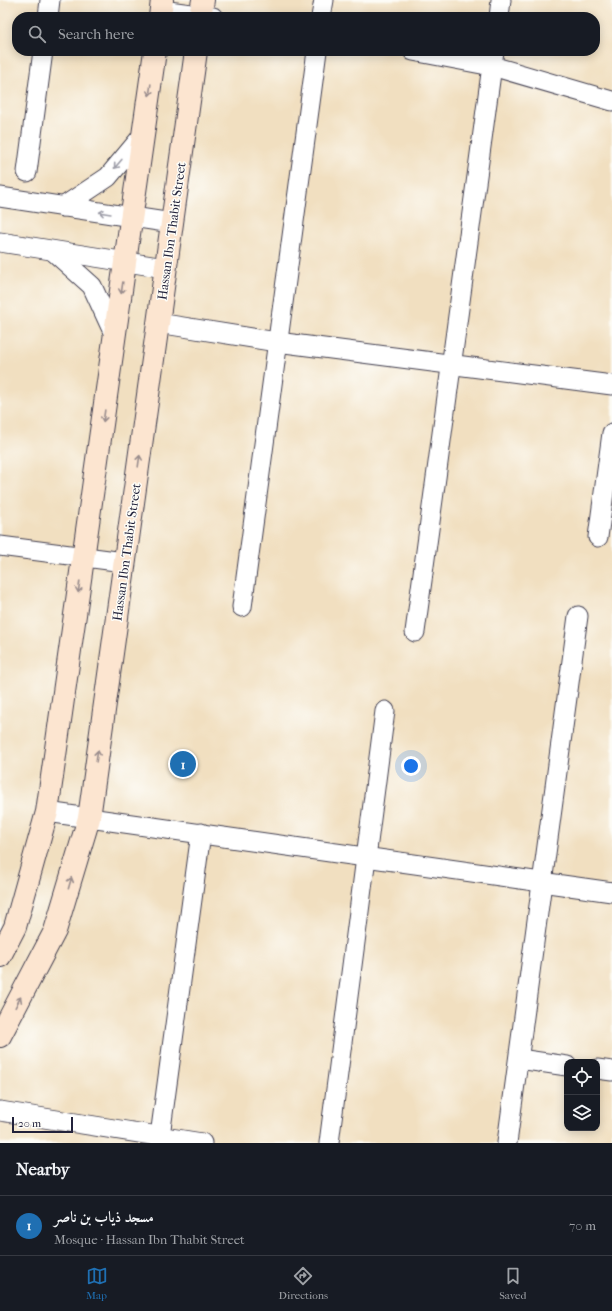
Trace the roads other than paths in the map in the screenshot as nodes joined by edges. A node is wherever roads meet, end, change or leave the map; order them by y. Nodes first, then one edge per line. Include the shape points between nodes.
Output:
1 (50, 0) edge
2 (324, 0) edge
3 (501, 0) edge
4 (161, 9) edge
5 (49, 12) edge
6 (204, 12) edge
7 (322, 12) edge
8 (500, 12) edge
9 (43, 56) edge
10 (154, 56) edge
11 (195, 56) edge
12 (316, 56) edge
13 (463, 56) edge
14 (493, 59) edge
15 (612, 101) edge
16 (143, 135) junction
17 (27, 172) dead end
18 (0, 197) edge
19 (63, 207) junction
20 (132, 217) junction
21 (172, 223) junction
22 (0, 242) edge
23 (53, 251) junction
24 (125, 262) junction
25 (165, 268) junction
26 (158, 323) junction
27 (115, 336) junction
28 (277, 342) junction
29 (452, 364) junction
30 (612, 385) edge
31 (612, 433) edge
32 (598, 537) dead end
33 (0, 546) edge
34 (84, 557) junction
35 (124, 562) junction
36 (242, 607) dead end
37 (578, 616) dead end
38 (415, 632) dead end
39 (386, 711) dead end
40 (47, 812) junction
41 (89, 818) junction
42 (201, 833) junction
43 (366, 857) junction
44 (542, 882) junction
45 (612, 892) edge
46 (0, 956) edge
47 (0, 1036) edge
48 (518, 1060) junction
49 (564, 1066) edge
50 (600, 1069) edge
51 (612, 1071) edge
52 (0, 1111) edge
53 (160, 1136) junction
54 (202, 1143) edge
55 (329, 1143) edge
56 (507, 1143) edge

1 - 5 street
2 - 7 street
3 - 8 street
4 - 6 street
9 - 17 street
10 -> 16 street
11 - 21 street, Hassan Ibn Thabit Street
12 - 28 street
13 - 14 street
14 - 15 street
14 - 29 street
16 -> 19 street via 108,177
16 - 20 street
18 - 19 street
20 -> 19 street
20 - 21 street
20 - 24 street
21 - 25 street, Hassan Ibn Thabit Street
22 - 23 street
23 - 24 street
23 - 27 street via 92,286
24 - 25 street
24 -> 27 street
25 - 26 street, Hassan Ibn Thabit Street
26 - 28 street
35 -> 26 street, Hassan Ibn Thabit Street
27 -> 34 street
28 - 29 street
28 - 36 street
29 - 30 street
29 - 38 street
31 - 32 street
33 - 34 street
34 - 35 street
34 -> 40 street
41 -> 35 street, Hassan Ibn Thabit Street
37 - 44 street
39 - 43 street
40 - 41 street
40 - 46 street via 15,927
41 - 42 street
47 -> 41 street, Hassan Ibn Thabit Street via 55,931
42 - 43 street
42 - 53 street
43 - 44 street
43 - 55 street
44 - 45 street
44 - 48 street
48 - 49 street
48 - 56 street
50 - 51 street
52 - 53 street
53 - 54 street

